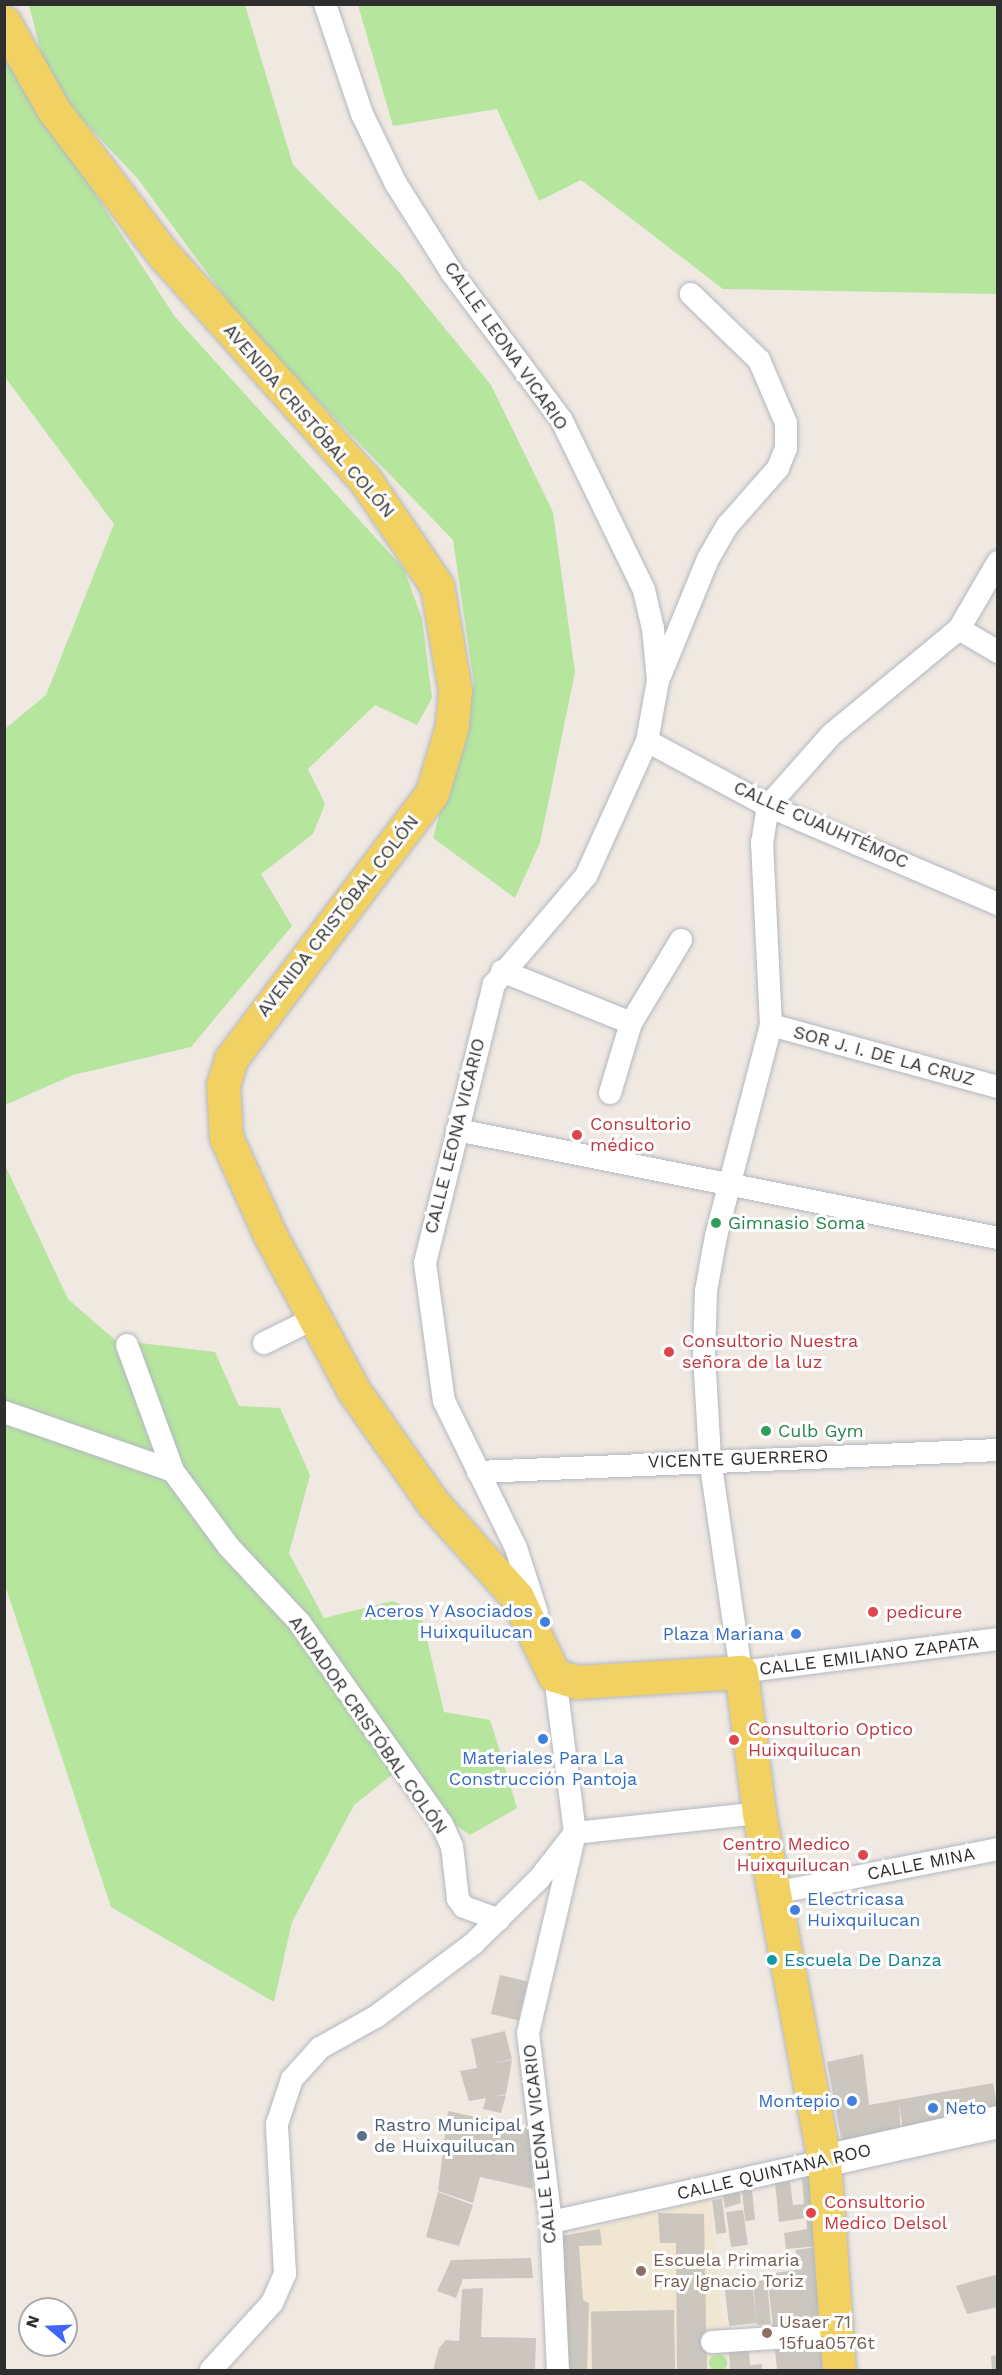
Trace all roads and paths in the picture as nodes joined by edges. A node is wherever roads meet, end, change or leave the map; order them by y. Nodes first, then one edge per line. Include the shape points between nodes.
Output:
1 (325, 4) edge
2 (4, 22) edge
3 (691, 294) dead end
4 (998, 562) edge
5 (958, 629) junction
6 (998, 652) edge
7 (658, 681) junction
8 (647, 741) junction
9 (768, 806) junction
10 (998, 904) edge
11 (681, 940) dead end
12 (502, 971) junction
13 (631, 1023) junction
14 (771, 1025) junction
15 (998, 1087) edge
16 (610, 1093) dead end
17 (457, 1130) junction
18 (729, 1187) junction
19 (998, 1238) edge
20 (313, 1319) junction
21 (264, 1343) dead end
22 (127, 1345) dead end
23 (4, 1412) edge
24 (998, 1450) edge
25 (710, 1459) junction
26 (174, 1471) junction
27 (478, 1472) junction
28 (998, 1639) edge
29 (741, 1672) junction
30 (554, 1674) junction
31 (759, 1813) junction
32 (575, 1833) junction
33 (998, 1850) edge
34 (774, 1893) junction
35 (499, 1920) junction
36 (998, 2122) edge
37 (824, 2161) junction
38 (551, 2222) junction
39 (836, 2334) junction
40 (712, 2342) dead end
41 (211, 2370) edge
42 (558, 2370) edge
43 (839, 2370) edge

1 - 7 street, CALLE LEONA VICARIO via 362,114 396,184 452,273 561,419 591,476 644,590
2 - 20 main road, AVENIDA CRISTÓBAL COLÓN via 53,110 164,255 365,480 416,549 437,586 449,636 456,690 452,726 432,793 247,1033 223,1085 226,1137
3 - 7 street via 759,360 786,423 786,448 778,468 728,525 708,559
4 - 5 street
5 - 6 street
5 - 9 street via 831,735
7 - 8 street, CALLE LEONA VICARIO
8 - 9 street, CALLE CUAUHTÉMOC
8 - 12 street, CALLE LEONA VICARIO via 586,876 547,927
9 - 10 street, CALLE CUAUHTÉMOC
9 - 14 street via 762,842
11 - 13 street
12 - 13 street
12 - 17 street, CALLE LEONA VICARIO via 488,999
13 - 16 street
14 - 15 street, SOR J. I. DE LA CRUZ
14 - 18 street
17 - 18 street
17 - 27 street, CALLE LEONA VICARIO via 425,1263 444,1401
18 - 19 street
18 - 25 street via 706,1291
20 - 21 street
20 - 30 main road, AVENIDA CRISTÓBAL COLÓN via 400,1460 517,1597
22 - 26 street
23 - 26 street
24 - 25 street, VICENTE GUERRERO
25 - 27 street, VICENTE GUERRERO
25 - 29 street
26 - 35 street, ANDADOR CRISTÓBAL COLÓN via 229,1547 300,1623 442,1824 453,1846 458,1899 464,1907
27 - 30 street, CALLE LEONA VICARIO via 516,1548
28 - 29 street, CALLE EMILIANO ZAPATA
29 - 30 main road via 577,1682
29 - 31 main road
30 - 32 street, CALLE LEONA VICARIO
31 - 32 street
31 - 34 main road
32 - 35 street
32 - 38 street, CALLE LEONA VICARIO via 528,2033
33 - 34 street, CALLE MINA
34 - 37 main road
35 - 41 street via 377,2016 320,2048 292,2079 277,2124 285,2274 272,2303
36 - 37 main road, CALLE QUINTANA ROO
37 - 38 street, CALLE QUINTANA ROO
37 - 39 main road
38 - 42 street, CALLE LEONA VICARIO
39 - 40 street
39 - 43 main road

